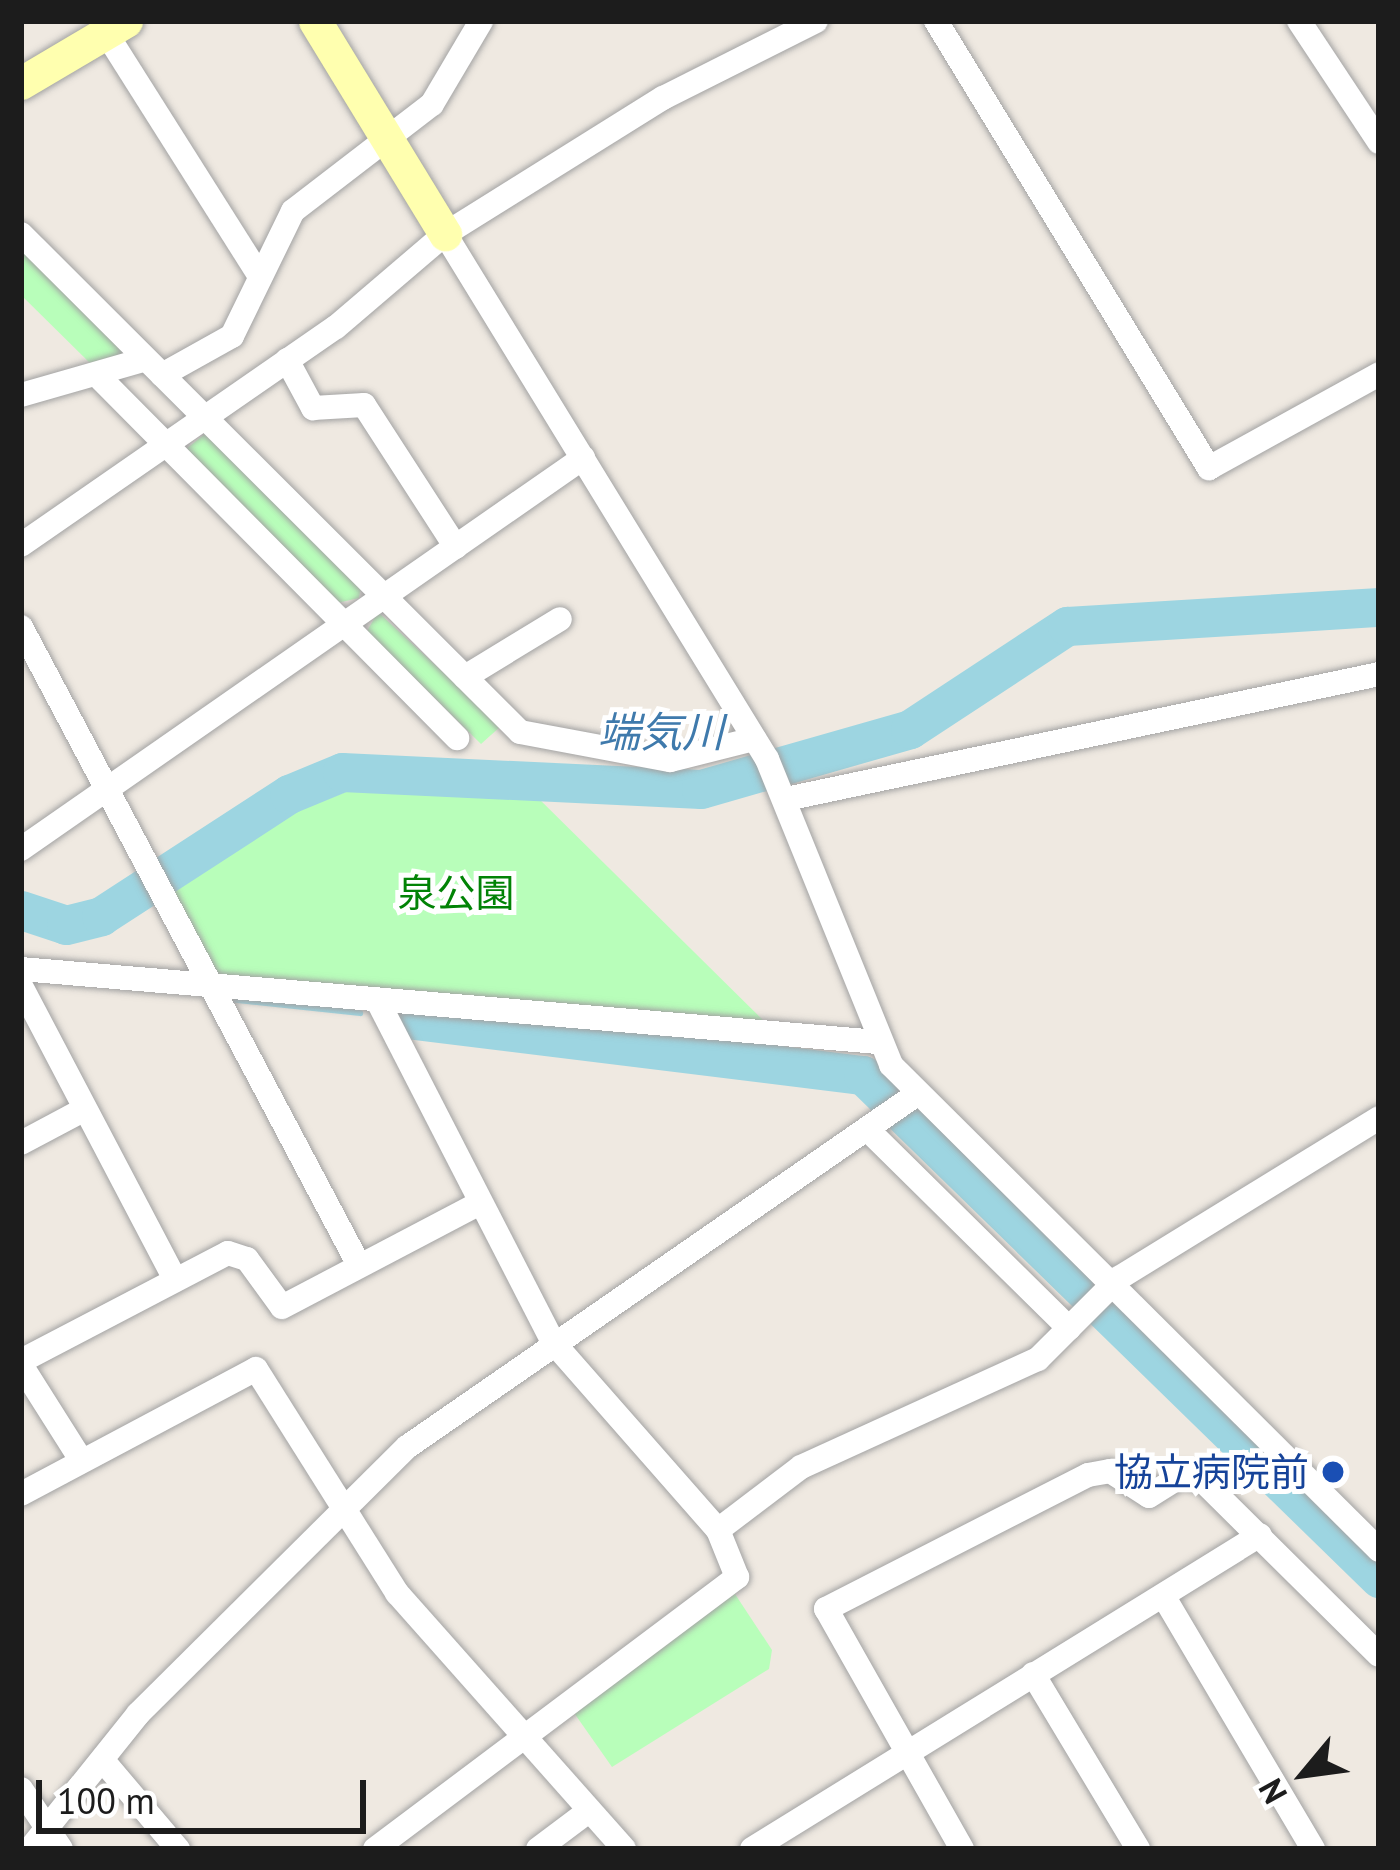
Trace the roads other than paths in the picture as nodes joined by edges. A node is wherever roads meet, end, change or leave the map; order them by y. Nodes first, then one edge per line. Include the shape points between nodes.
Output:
1 (315, 21) edge
2 (481, 21) edge
3 (816, 21) edge
4 (936, 21) edge
5 (1299, 21) edge
6 (116, 27) edge
7 (21, 83) edge
8 (385, 138) junction
9 (1379, 142) edge
10 (21, 233) edge
11 (445, 234) junction
12 (258, 273) junction
13 (287, 360) junction
14 (153, 368) junction
15 (1379, 374) edge
16 (101, 379) junction
17 (21, 395) edge
18 (199, 413) junction
19 (164, 437) junction
20 (583, 458) junction
21 (21, 544) edge
22 (456, 547) junction
23 (384, 596) junction
24 (560, 620) dead end
25 (343, 626) junction
26 (21, 627) edge
27 (1379, 674) edge
28 (465, 677) junction
29 (457, 738) dead end
30 (760, 749) junction
31 (110, 790) junction
32 (783, 792) junction
33 (21, 849) edge
34 (21, 969) edge
35 (21, 986) edge
36 (212, 986) junction
37 (380, 1004) junction
38 (878, 1042) junction
39 (83, 1110) junction
40 (895, 1113) junction
41 (1379, 1118) edge
42 (21, 1143) edge
43 (478, 1204) junction
44 (359, 1265) junction
45 (174, 1278) junction
46 (1103, 1294) junction
47 (1069, 1328) junction
48 (553, 1342) junction
49 (21, 1363) edge
50 (81, 1460) junction
51 (21, 1494) edge
52 (339, 1514) junction
53 (718, 1530) junction
54 (1260, 1534) junction
55 (1379, 1550) edge
56 (1164, 1597) junction
57 (1379, 1655) edge
58 (1034, 1674) junction
59 (524, 1736) junction
60 (903, 1750) junction
61 (105, 1763) junction
62 (21, 1789) edge
63 (586, 1813) junction
64 (46, 1842) edge
65 (178, 1849) edge
66 (375, 1849) edge
67 (538, 1849) edge
68 (624, 1849) edge
69 (752, 1849) edge
70 (962, 1849) edge
71 (1138, 1849) edge
72 (1313, 1849) edge

1 - 8 street
2 - 8 street via 433,104
3 - 11 street via 652,104
4 - 15 street via 1210,468
5 - 9 street
6 - 7 street
6 - 12 street
8 - 11 street
8 - 12 street via 293,211
10 - 14 street
11 - 13 street
11 - 20 street
12 - 14 street via 232,336
13 - 18 street
13 - 22 street via 314,408 364,405
14 - 16 street
14 - 18 street
16 - 17 street
16 - 19 street
18 - 19 street
18 - 23 street
19 - 21 street
19 - 25 street
20 - 22 street
20 - 30 street
22 - 23 street
23 - 25 street
23 - 28 street
24 - 28 street
25 - 29 street
25 - 31 street
26 - 31 street
27 - 32 street
28 - 30 street via 530,737 670,760
30 - 32 street
31 - 33 street
31 - 36 street
32 - 38 street
34 - 36 street
35 - 39 street
36 - 37 street
36 - 44 street
37 - 38 street
37 - 43 street
38 - 40 street
39 - 42 street
39 - 45 street
40 - 46 street
40 - 47 street
40 - 48 street
41 - 46 street
43 - 44 street
43 - 48 street
44 - 45 street via 282,1307 238,1252
45 - 49 street
46 - 47 street
46 - 55 street
47 - 53 street via 1038,1360 781,1478
48 - 52 street via 407,1447
48 - 53 street
49 - 50 street
50 - 51 street
50 - 52 street via 249,1365
52 - 59 street
52 - 61 street via 138,1714
53 - 59 street via 737,1577
54 - 56 street
54 - 57 street
54 - 60 street via 1195,1476 1150,1496 1099,1472 829,1606
56 - 58 street
56 - 72 street
58 - 60 street
58 - 71 street
59 - 63 street
59 - 66 street
60 - 69 street
60 - 70 street
61 - 64 street
61 - 65 street
62 - 64 street
63 - 67 street
63 - 68 street

